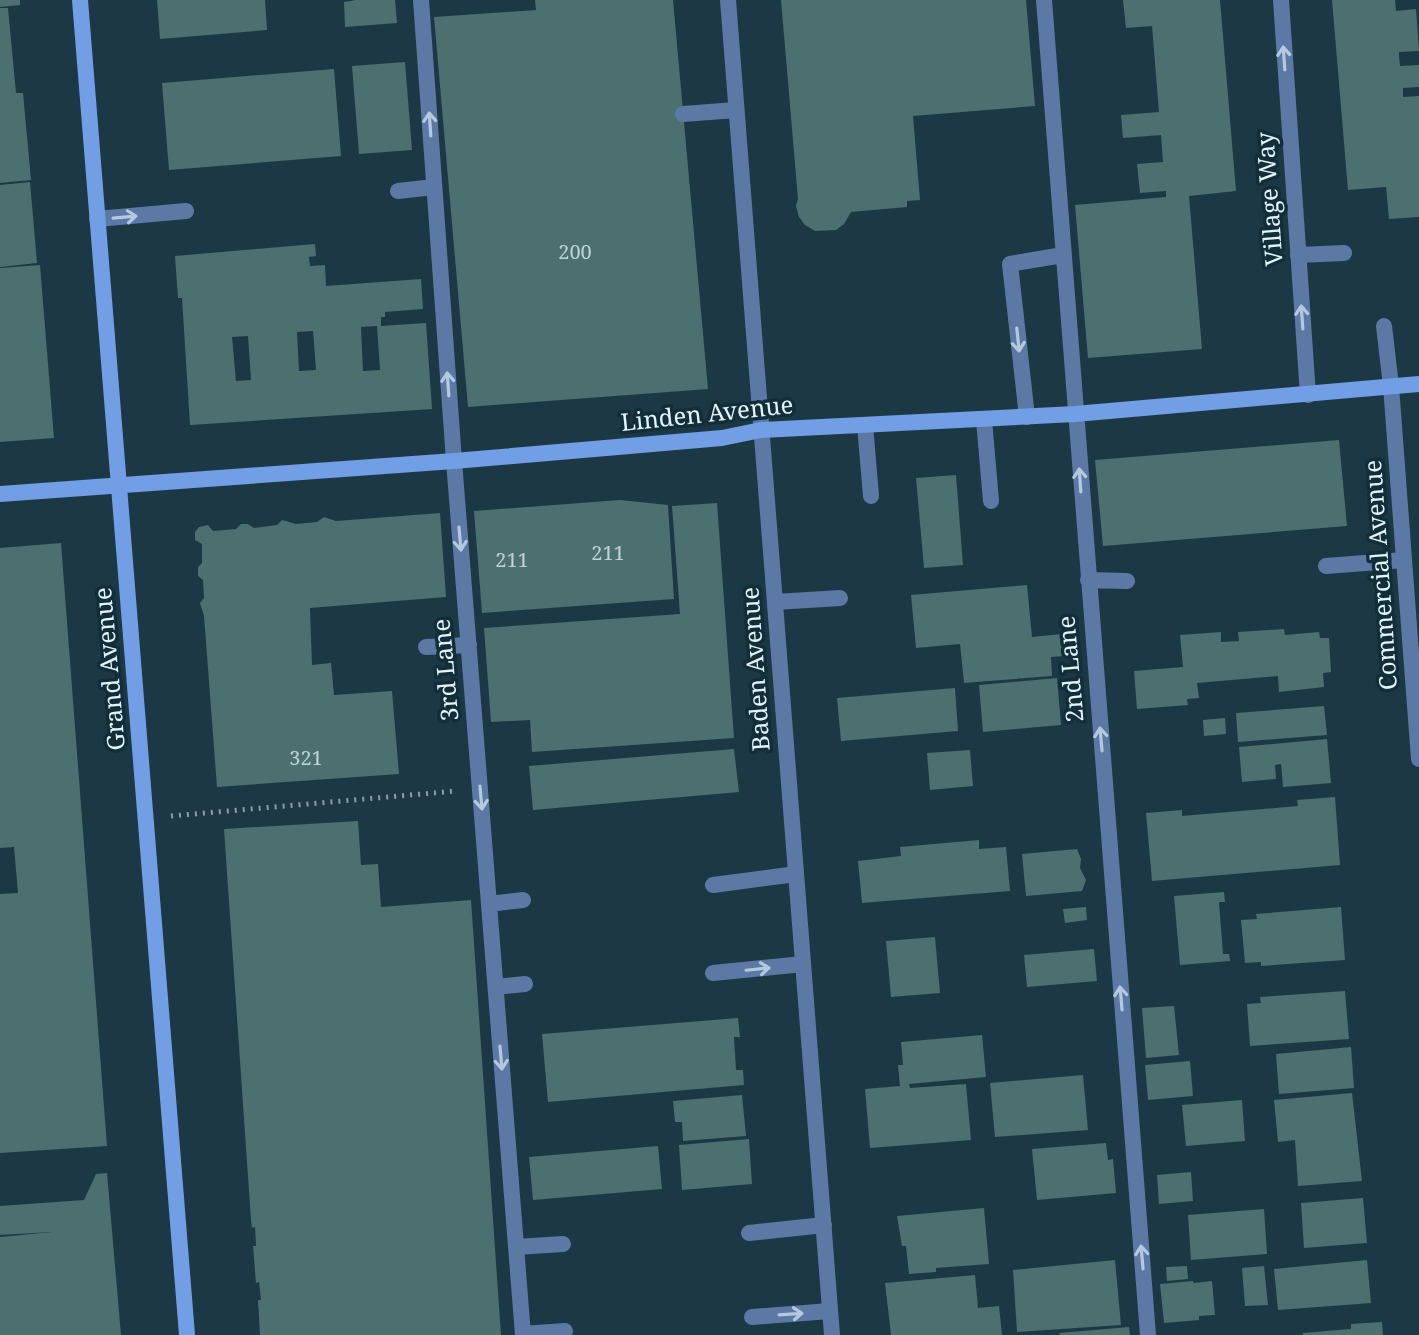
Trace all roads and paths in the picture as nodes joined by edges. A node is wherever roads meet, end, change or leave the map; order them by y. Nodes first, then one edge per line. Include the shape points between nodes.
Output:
1 (80, 0) edge
2 (421, 0) edge
3 (728, 0) edge
4 (1044, 0) edge
5 (1281, 0) edge
6 (736, 110) junction
7 (683, 114) dead end
8 (434, 187) junction
9 (398, 191) dead end
10 (186, 211) dead end
11 (97, 219) junction
12 (1344, 253) dead end
13 (1063, 255) junction
14 (1298, 255) junction
15 (1384, 326) dead end
16 (1419, 384) edge
17 (1391, 386) junction
18 (1308, 395) junction
19 (1075, 414) junction
20 (1027, 417) junction
21 (984, 420) junction
22 (865, 425) junction
23 (761, 430) junction
24 (454, 461) junction
25 (119, 485) junction
26 (0, 494) edge
27 (871, 496) dead end
28 (991, 501) dead end
29 (1404, 560) junction
30 (1326, 566) dead end
31 (1088, 580) junction
32 (1127, 581) dead end
33 (840, 598) dead end
34 (775, 602) junction
35 (469, 645) junction
36 (426, 647) dead end
37 (1419, 759) edge
38 (480, 789) junction
39 (146, 818) junction
40 (796, 874) junction
41 (713, 885) dead end
42 (523, 900) dead end
43 (489, 904) junction
44 (803, 964) junction
45 (713, 973) dead end
46 (525, 984) dead end
47 (496, 987) junction
48 (824, 1225) junction
49 (749, 1233) dead end
50 (563, 1244) dead end
51 (516, 1247) junction
52 (830, 1311) junction
53 (752, 1317) dead end
54 (565, 1331) dead end
55 (523, 1334) edge
56 (187, 1335) edge
57 (832, 1335) edge
58 (1148, 1335) edge

1 - 11 street, Grand Avenue
8 -> 2 street, 3rd Lane via 430,38
3 - 6 street, Baden Avenue
4 - 13 street, 2nd Lane
14 -> 5 street, Village Way
6 - 7 street
6 - 23 street, Baden Avenue
8 - 9 street
24 -> 8 street, 3rd Lane
11 -> 10 street
11 - 25 street, Grand Avenue
12 - 14 street
13 - 19 street, 2nd Lane
13 -> 20 street via 1010,264
18 -> 14 street, Village Way
15 - 17 street, Commercial Avenue
16 - 17 street, Linden Avenue
17 - 18 street, Linden Avenue
17 - 29 street, Commercial Avenue
18 - 19 street, Linden Avenue
19 - 20 street, Linden Avenue
31 -> 19 street, 2nd Lane
20 - 21 street, Linden Avenue
21 - 22 street, Linden Avenue
21 - 28 street
22 - 23 street, Linden Avenue
22 - 27 street
23 - 24 street, Linden Avenue via 722,438
23 - 34 street, Baden Avenue
24 - 25 street, Linden Avenue
24 -> 35 street, 3rd Lane
25 - 26 street, Linden Avenue
25 - 39 street, Grand Avenue
29 - 30 street
29 - 37 street, Commercial Avenue
31 - 32 street
58 -> 31 street, 2nd Lane
33 - 34 street
34 - 40 street, Baden Avenue
35 - 36 street
35 - 38 street, 3rd Lane
38 - 39 path
38 -> 43 street, 3rd Lane
39 - 56 street, Grand Avenue
40 - 41 street
40 - 44 street, Baden Avenue
42 - 43 street
43 - 47 street, 3rd Lane
45 -> 44 street
44 - 48 street, Baden Avenue
46 - 47 street
47 -> 51 street, 3rd Lane
48 - 49 street
48 - 52 street, Baden Avenue
50 - 51 street
51 - 55 street, 3rd Lane
53 -> 52 street
52 - 57 street, Baden Avenue
54 - 55 street

